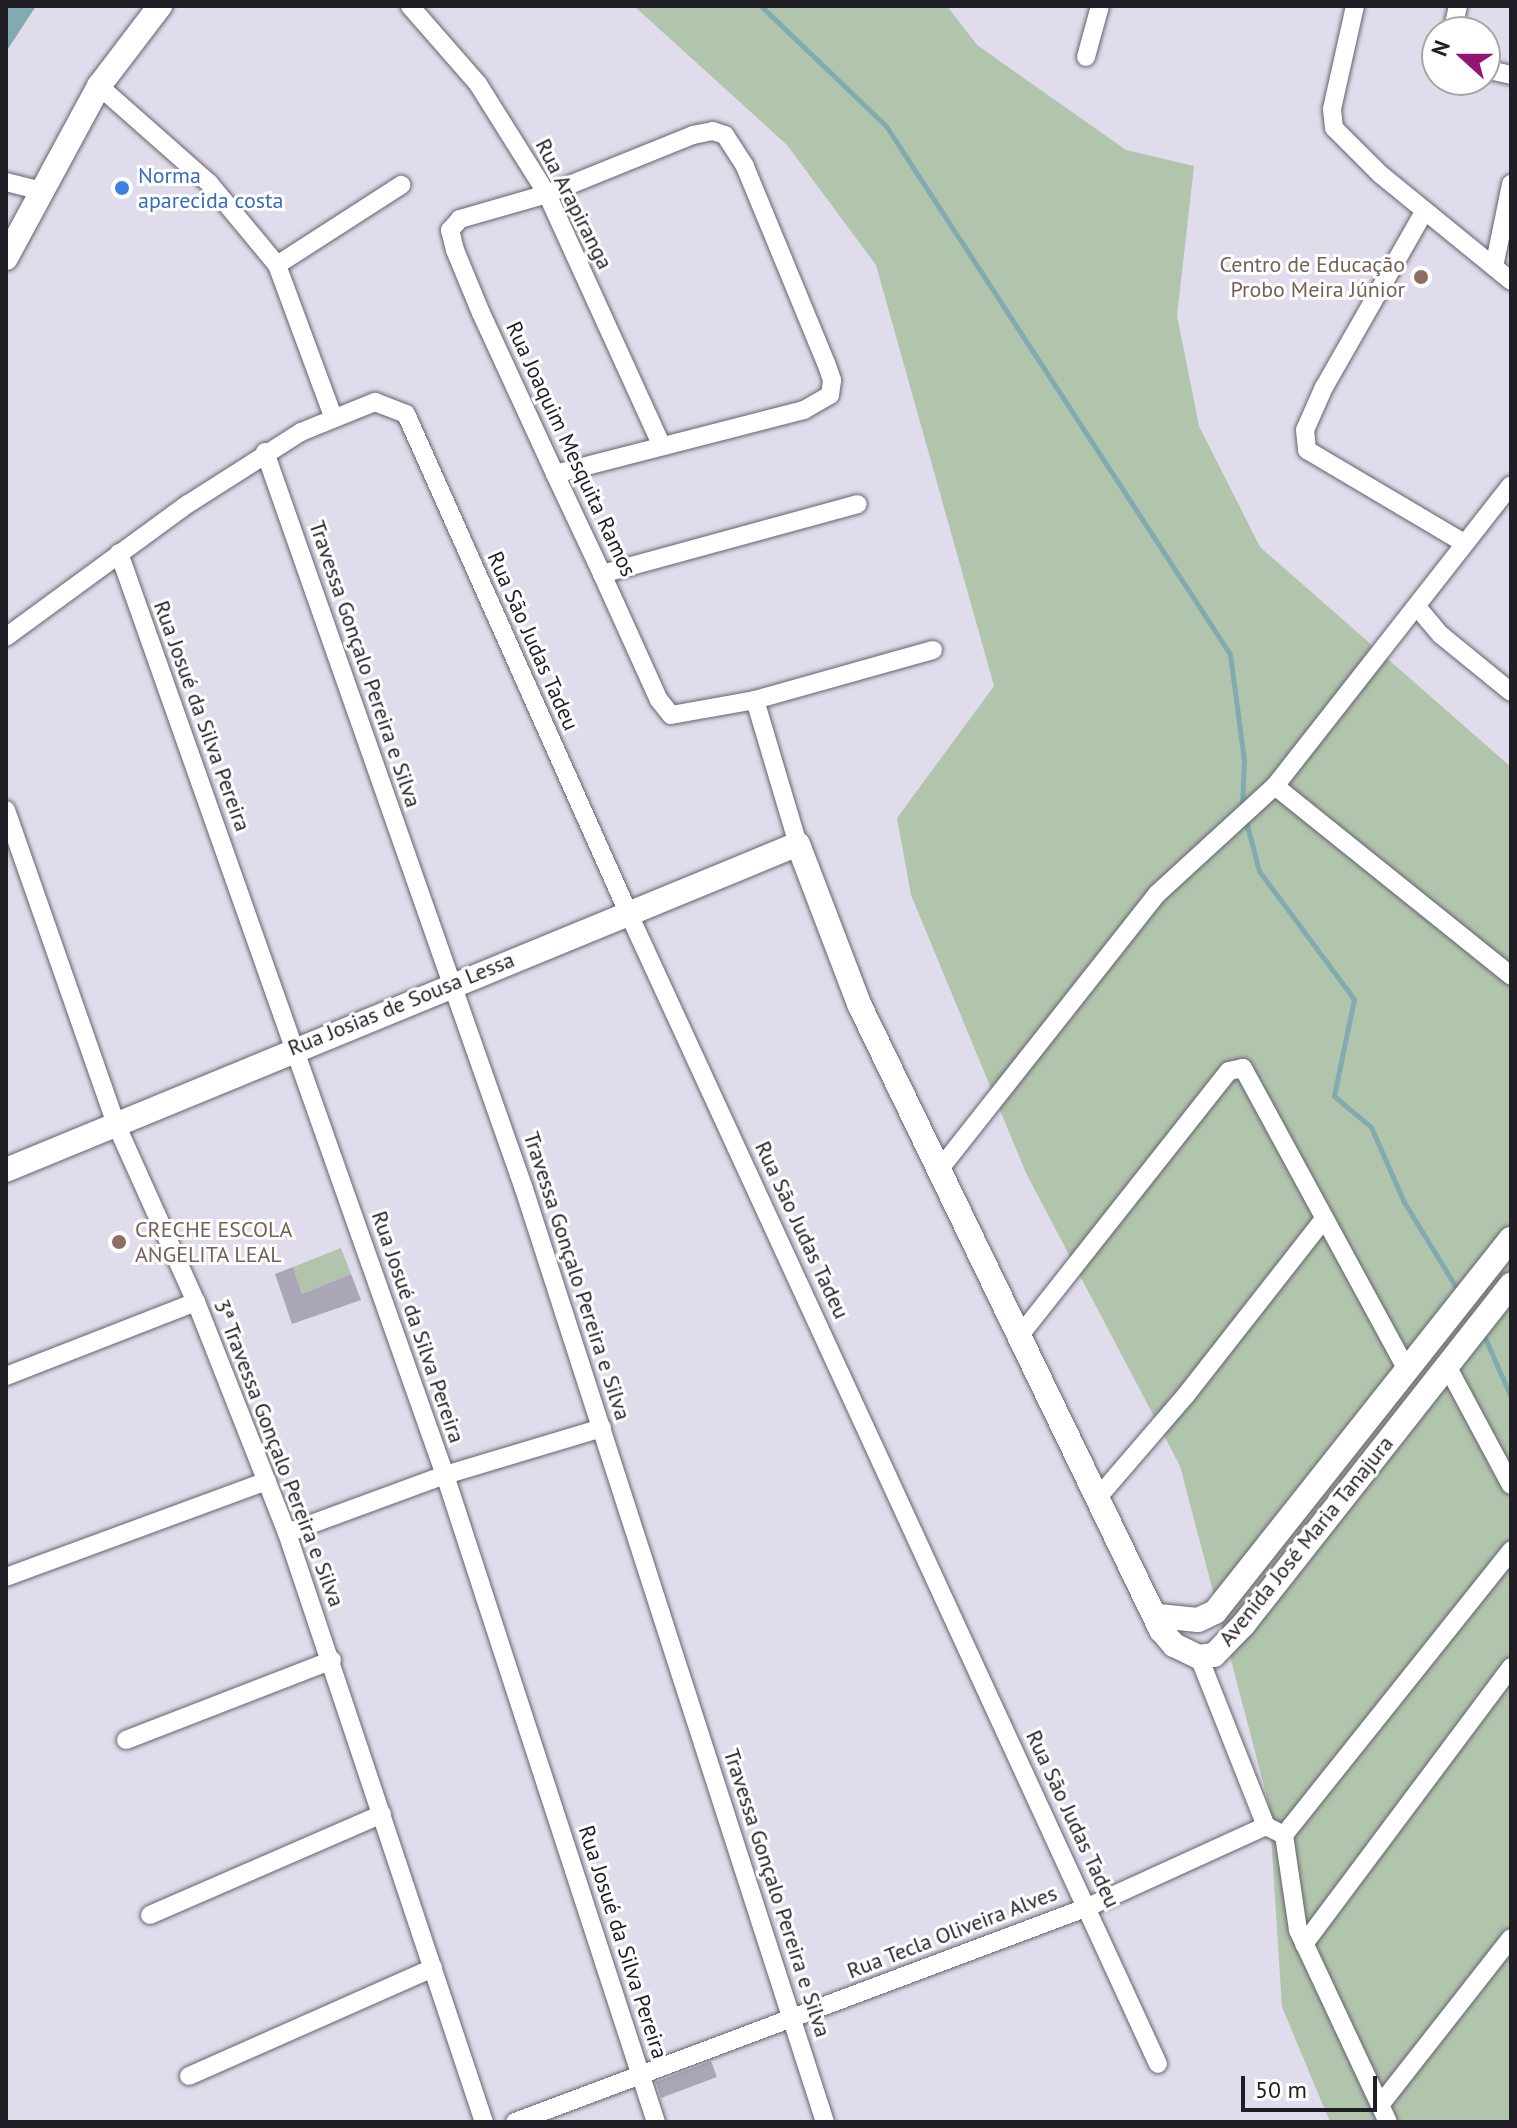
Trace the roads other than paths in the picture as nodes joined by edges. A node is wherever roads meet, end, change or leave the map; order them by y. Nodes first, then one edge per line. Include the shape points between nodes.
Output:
1 (160, 6) edge
2 (410, 6) edge
3 (1100, 6) edge
4 (1355, 6) edge
5 (1086, 57) dead end
6 (99, 86) junction
7 (6, 182) edge
8 (1511, 184) edge
9 (401, 185) dead end
10 (39, 190) junction
11 (547, 194) junction
12 (1424, 212) junction
13 (6, 258) edge
14 (277, 265) junction
15 (1494, 267) junction
16 (1511, 281) edge
17 (333, 416) junction
18 (662, 446) junction
19 (265, 452) junction
20 (555, 474) junction
21 (1511, 485) edge
22 (858, 504) dead end
23 (1464, 543) junction
24 (119, 553) junction
25 (602, 574) junction
26 (1418, 608) junction
27 (6, 637) edge
28 (933, 650) dead end
29 (1511, 692) edge
30 (755, 700) junction
31 (1275, 786) junction
32 (6, 810) edge
33 (798, 844) junction
34 (627, 910) junction
35 (1511, 976) edge
36 (452, 984) junction
37 (295, 1048) junction
38 (115, 1122) junction
39 (6, 1170) edge
40 (939, 1170) junction
41 (1324, 1219) junction
42 (1511, 1239) edge
43 (1511, 1285) edge
44 (196, 1302) junction
45 (1021, 1334) junction
46 (1446, 1364) junction
47 (1407, 1370) junction
48 (6, 1376) edge
49 (602, 1428) junction
50 (445, 1475) junction
51 (267, 1481) junction
52 (1511, 1485) edge
53 (1100, 1495) junction
54 (1283, 1532) junction
55 (287, 1533) junction
56 (1303, 1548) junction
57 (1511, 1551) edge
58 (6, 1577) edge
59 (1158, 1616) junction
60 (1199, 1657) junction
61 (332, 1660) junction
62 (1511, 1667) edge
63 (126, 1740) dead end
64 (382, 1814) junction
65 (1266, 1826) junction
66 (1284, 1835) junction
67 (1088, 1907) junction
68 (150, 1915) dead end
69 (1511, 1938) edge
70 (1304, 1944) junction
71 (433, 1968) junction
72 (792, 2018) junction
73 (1158, 2064) dead end
74 (641, 2074) junction
75 (189, 2076) dead end
76 (1384, 2113) edge
77 (484, 2122) edge
78 (515, 2122) edge
79 (656, 2122) edge
80 (825, 2122) edge

1 - 6 street
2 - 11 street, Rua Arapiranga via 478,84
3 - 5 street
4 - 12 street via 1332,109 1334,128
6 - 10 street
6 - 14 street via 209,183
7 - 10 street
8 - 15 street
9 - 14 street
10 - 13 street
11 - 18 street, Rua Arapiranga
11 - 18 street via 713,131 733,142 745,166 832,388 826,400 804,410
11 - 20 street, Rua Joaquim Mesquita Ramos via 460,219 450,230
12 - 15 street
12 - 23 street via 1324,387 1305,430 1307,450
14 - 17 street
15 - 16 street
17 - 19 street
17 - 34 street, Rua São Judas Tadeu via 375,402 406,414
18 - 20 street
19 - 24 street
19 - 36 street, Travessa Gonçalo Pereira e Silva
20 - 25 street, Rua Joaquim Mesquita Ramos
21 - 23 street
22 - 25 street
23 - 26 street
24 - 27 street
24 - 37 street, Rua Josué da Silva Pereira
25 - 30 street, Rua Joaquim Mesquita Ramos via 659,700 671,715
26 - 29 street via 1441,635
26 - 31 street
28 - 30 street
30 - 33 street
31 - 35 street
31 - 40 street via 1157,894
32 - 38 street, 3ª Travessa Gonçalo Pereira e Silva
33 - 34 street, Rua Josias de Sousa Lessa
33 - 40 street via 860,1006
34 - 36 street, Rua Josias de Sousa Lessa
34 - 67 street, Rua São Judas Tadeu
36 - 37 street, Rua Josias de Sousa Lessa
36 - 49 street, Travessa Gonçalo Pereira e Silva
37 - 38 street, Rua Josias de Sousa Lessa
37 - 50 street, Rua Josué da Silva Pereira
38 - 39 street, Rua Josias de Sousa Lessa
38 - 44 street, 3ª Travessa Gonçalo Pereira e Silva
40 - 45 street
41 - 45 street via 1243,1068 1229,1071
41 - 47 street
41 - 53 street
42 - 47 street, Avenida José Maria Tanajura
43 - 46 street, Avenida José Maria Tanajura
44 - 48 street
44 - 51 street, 3ª Travessa Gonçalo Pereira e Silva
45 - 53 street
46 - 52 street
46 - 56 street, Avenida José Maria Tanajura
47 - 54 street, Avenida José Maria Tanajura
49 - 50 street
49 - 72 street, Travessa Gonçalo Pereira e Silva
50 - 55 street
50 - 74 street, Rua Josué da Silva Pereira
51 - 55 street, 3ª Travessa Gonçalo Pereira e Silva
51 - 58 street
53 - 59 street
54 - 56 street
54 - 59 street, Avenida José Maria Tanajura via 1207,1618
55 - 61 street, 3ª Travessa Gonçalo Pereira e Silva
56 - 60 street, Avenida José Maria Tanajura via 1222,1648
57 - 66 street
59 - 60 street, Avenida José Maria Tanajura via 1167,1639
60 - 65 street
61 - 63 street
61 - 64 street, 3ª Travessa Gonçalo Pereira e Silva
62 - 70 street
64 - 68 street
64 - 71 street, 3ª Travessa Gonçalo Pereira e Silva
65 - 66 street
65 - 67 street, Rua Tecla Oliveira Alves
66 - 70 street
67 - 72 street, Rua Tecla Oliveira Alves
67 - 73 street, Rua São Judas Tadeu
69 - 76 street
70 - 76 street
71 - 75 street
71 - 77 street, 3ª Travessa Gonçalo Pereira e Silva
72 - 74 street, Rua Tecla Oliveira Alves
72 - 80 street, Travessa Gonçalo Pereira e Silva
74 - 78 street, Rua Tecla Oliveira Alves
74 - 79 street, Rua Josué da Silva Pereira

